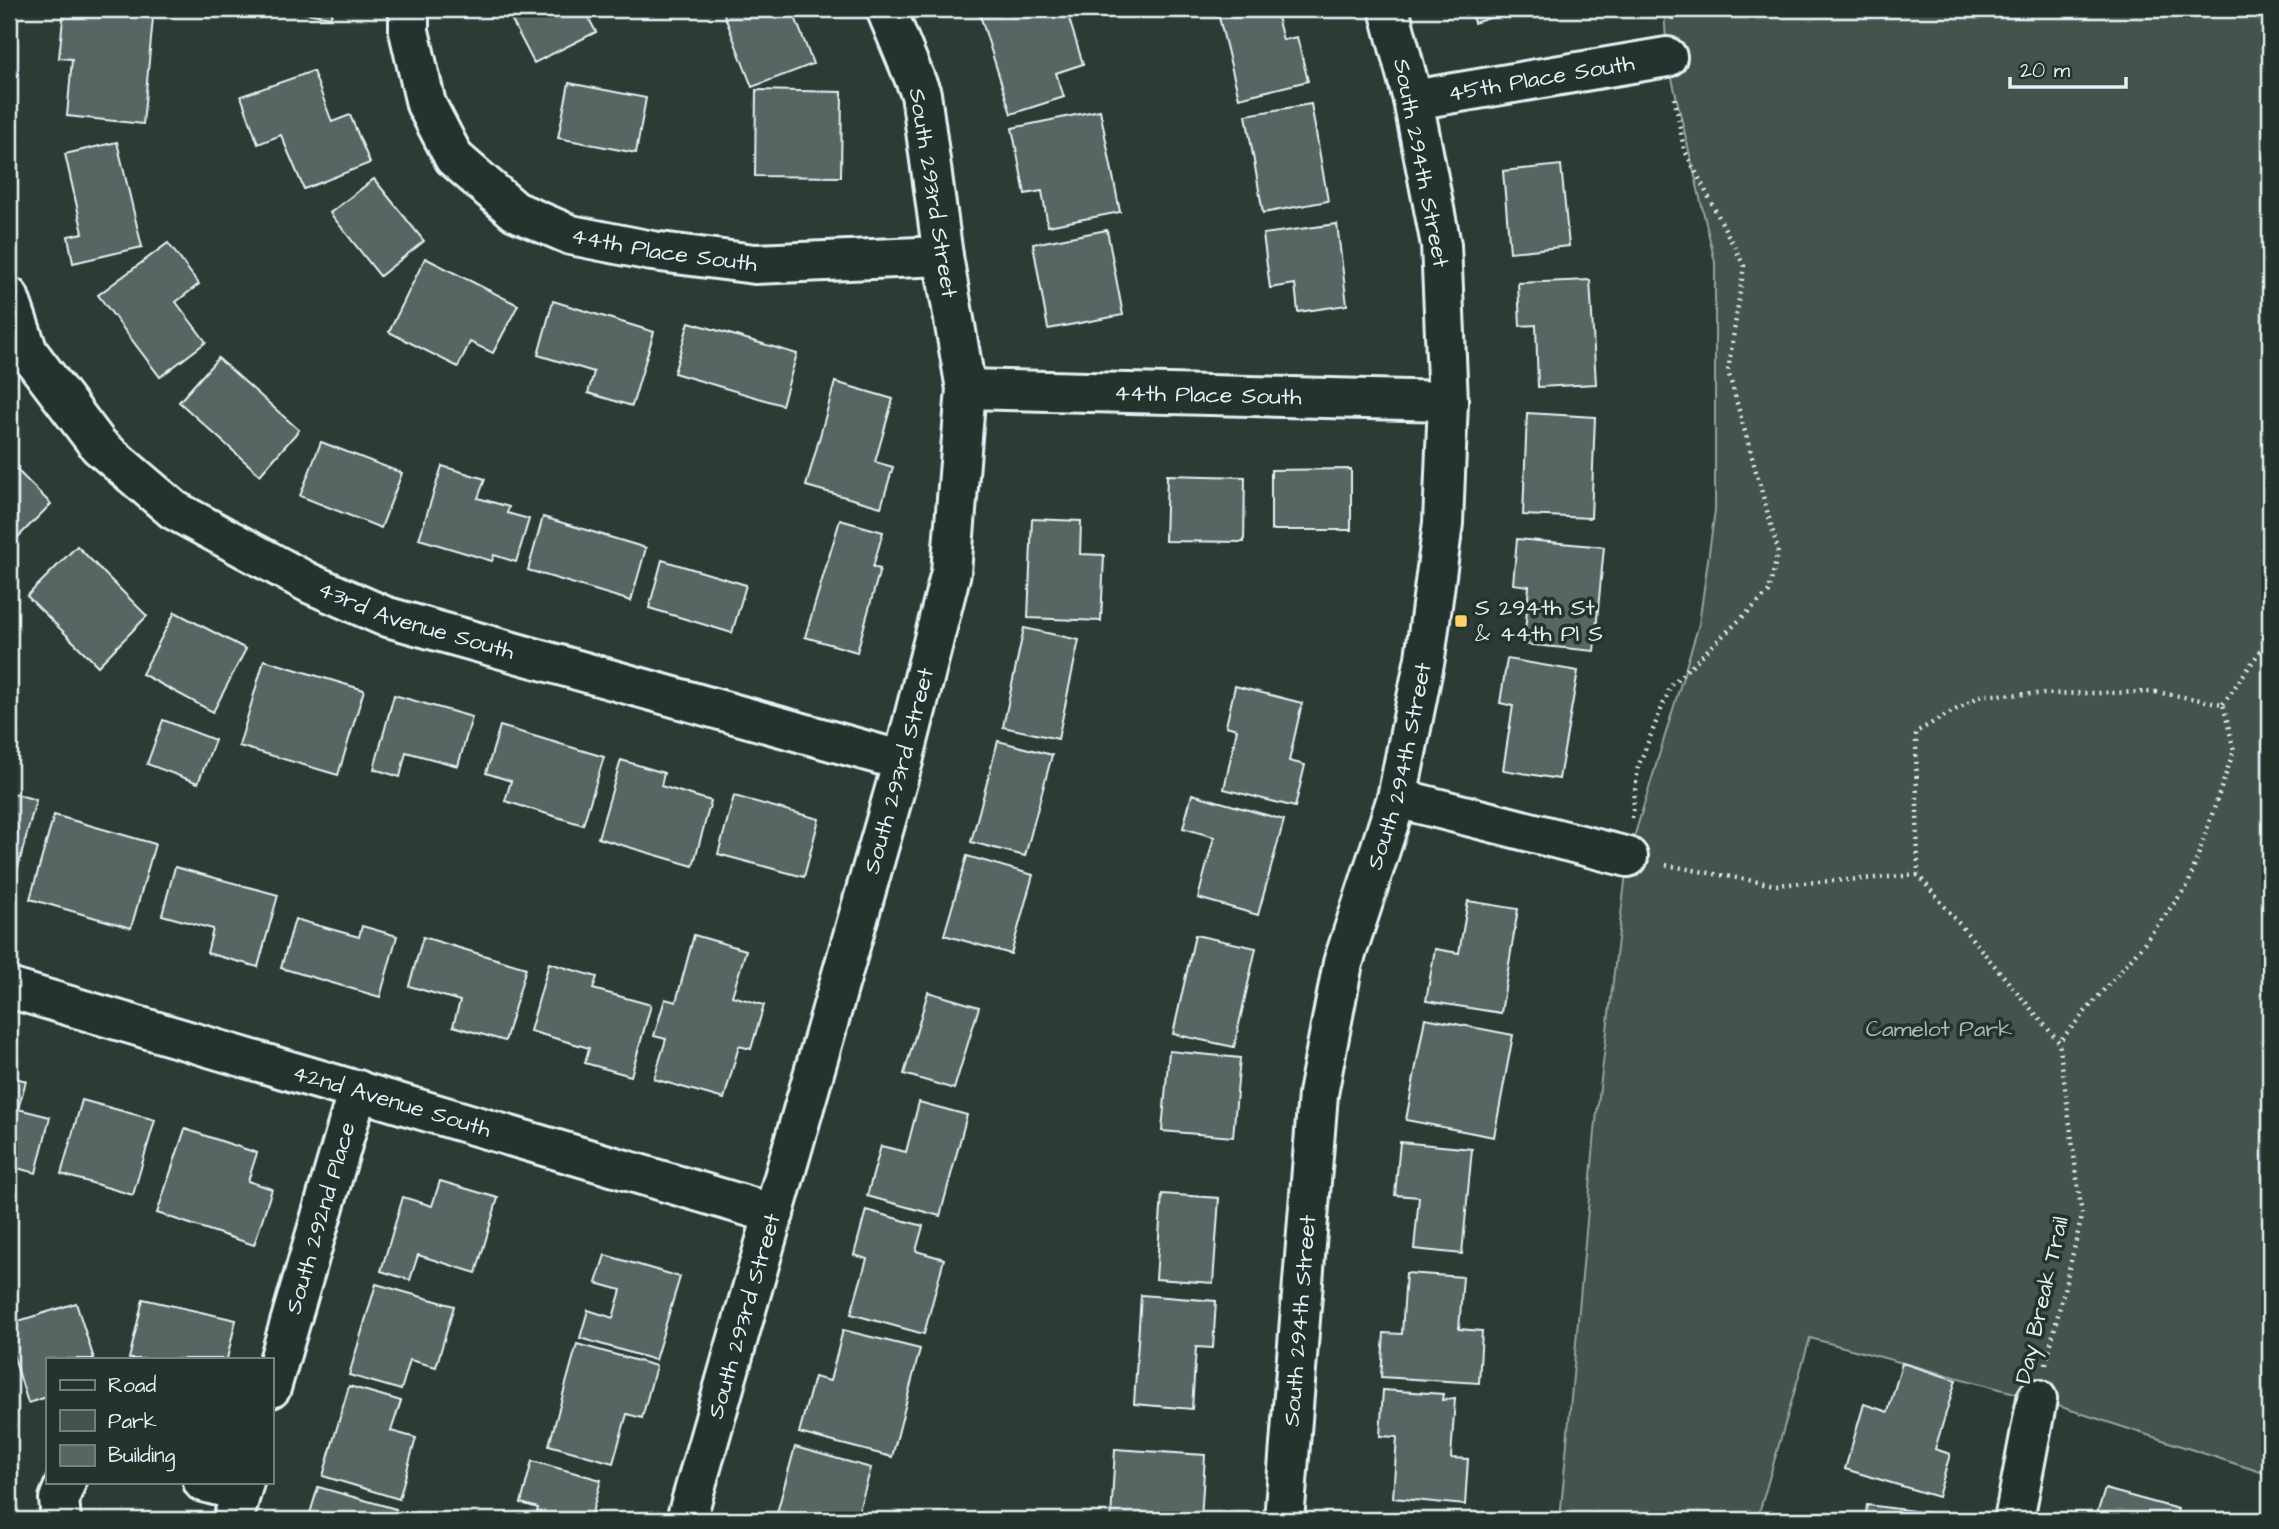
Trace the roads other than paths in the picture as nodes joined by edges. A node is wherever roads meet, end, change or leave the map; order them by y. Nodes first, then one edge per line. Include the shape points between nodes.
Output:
1 (409, 9) edge
2 (886, 9) edge
3 (1389, 9) edge
4 (1667, 57) road end
5 (1413, 100) junction
6 (943, 256) junction
7 (9, 297) edge
8 (18, 357) edge
9 (966, 389) junction
10 (1448, 401) junction
11 (903, 761) junction
12 (1396, 798) junction
13 (1628, 857) road end
14 (9, 988) edge
15 (358, 1090) junction
16 (774, 1214) junction
17 (273, 1381) edge
18 (2037, 1399) road end
19 (65, 1484) edge
20 (208, 1484) edge
21 (239, 1498) edge
22 (61, 1520) edge
23 (686, 1520) edge
24 (1284, 1520) edge
25 (2014, 1520) edge

1 - 6 street, 44th Place South via 409,31 426,104 454,158 514,211 571,235 755,264
2 - 6 street, South 293rd Street via 921,94
3 - 5 street, South 294th Street
4 - 5 street, 45th Place South
5 - 10 street, South 294th Street via 1441,245
6 - 9 street, South 293rd Street
7 - 8 street, 43rd Avenue South
8 - 11 street, 43rd Avenue South via 99,446 174,510 309,583 384,616
9 - 10 street, 44th Place South
9 - 11 street, South 293rd Street via 951,572
10 - 12 street, South 294th Street via 1443,523 1425,658
11 - 16 street, South 293rd Street
12 - 13 street
12 - 24 street, South 294th Street via 1343,963 1318,1094
14 - 15 street, 42nd Avenue South
15 - 16 street, 42nd Avenue South
15 - 17 street, South 292nd Place
16 - 23 street, South 293rd Street
18 - 25 street
19 - 22 street via 59,1499
20 - 21 street

